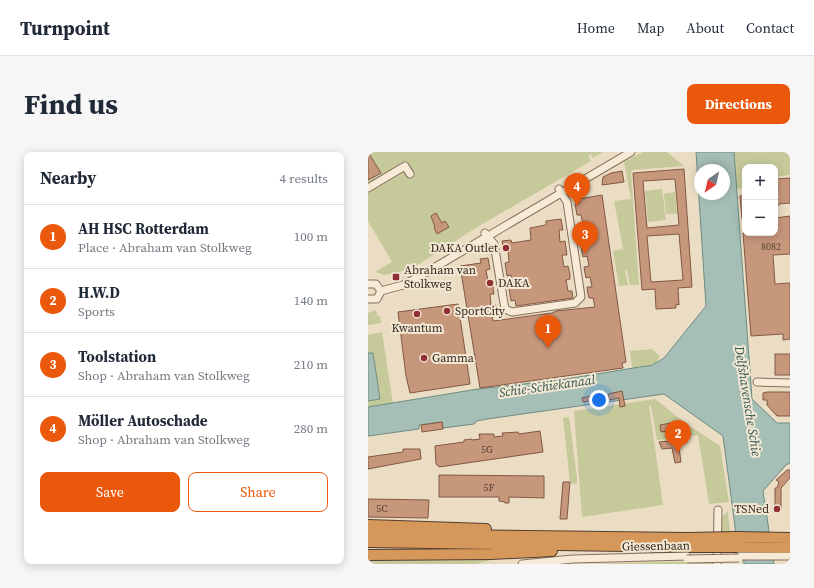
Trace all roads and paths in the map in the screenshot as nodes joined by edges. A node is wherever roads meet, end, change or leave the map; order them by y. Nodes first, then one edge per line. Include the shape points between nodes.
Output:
1 (624, 152) edge
2 (631, 152) edge
3 (410, 174) dead end
4 (368, 188) edge
5 (560, 191) junction
6 (486, 234) junction
7 (369, 282) edge
8 (380, 289) junction
9 (368, 299) edge
10 (757, 382) dead end
11 (790, 383) edge
12 (718, 510) dead end
13 (368, 525) edge
14 (371, 533) edge
15 (552, 536) junction
16 (790, 538) edge
17 (368, 542) edge
18 (604, 546) junction
19 (790, 548) edge
20 (687, 550) junction
21 (368, 555) edge
22 (790, 558) edge
23 (522, 564) edge
24 (556, 564) edge
25 (717, 564) edge

1 - 5 street
2 - 5 street
3 - 4 street via 405,166
5 - 6 street
5 - 6 street via 567,202 581,297 575,303 512,312 505,309 494,244
6 - 8 street via 403,285
7 - 8 street
8 - 9 street via 377,299
10 - 11 street
12 - 25 street
13 - 15 highway via 468,528
14 - 15 highway
15 - 20 highway
16 - 20 highway, bridge
17 - 18 highway
18 - 20 highway
18 - 21 highway via 543,551
19 - 20 highway, bridge
20 - 22 street, Giessenbaan, bridge
20 - 23 street, Giessenbaan
20 - 24 street, Giessenbaan

